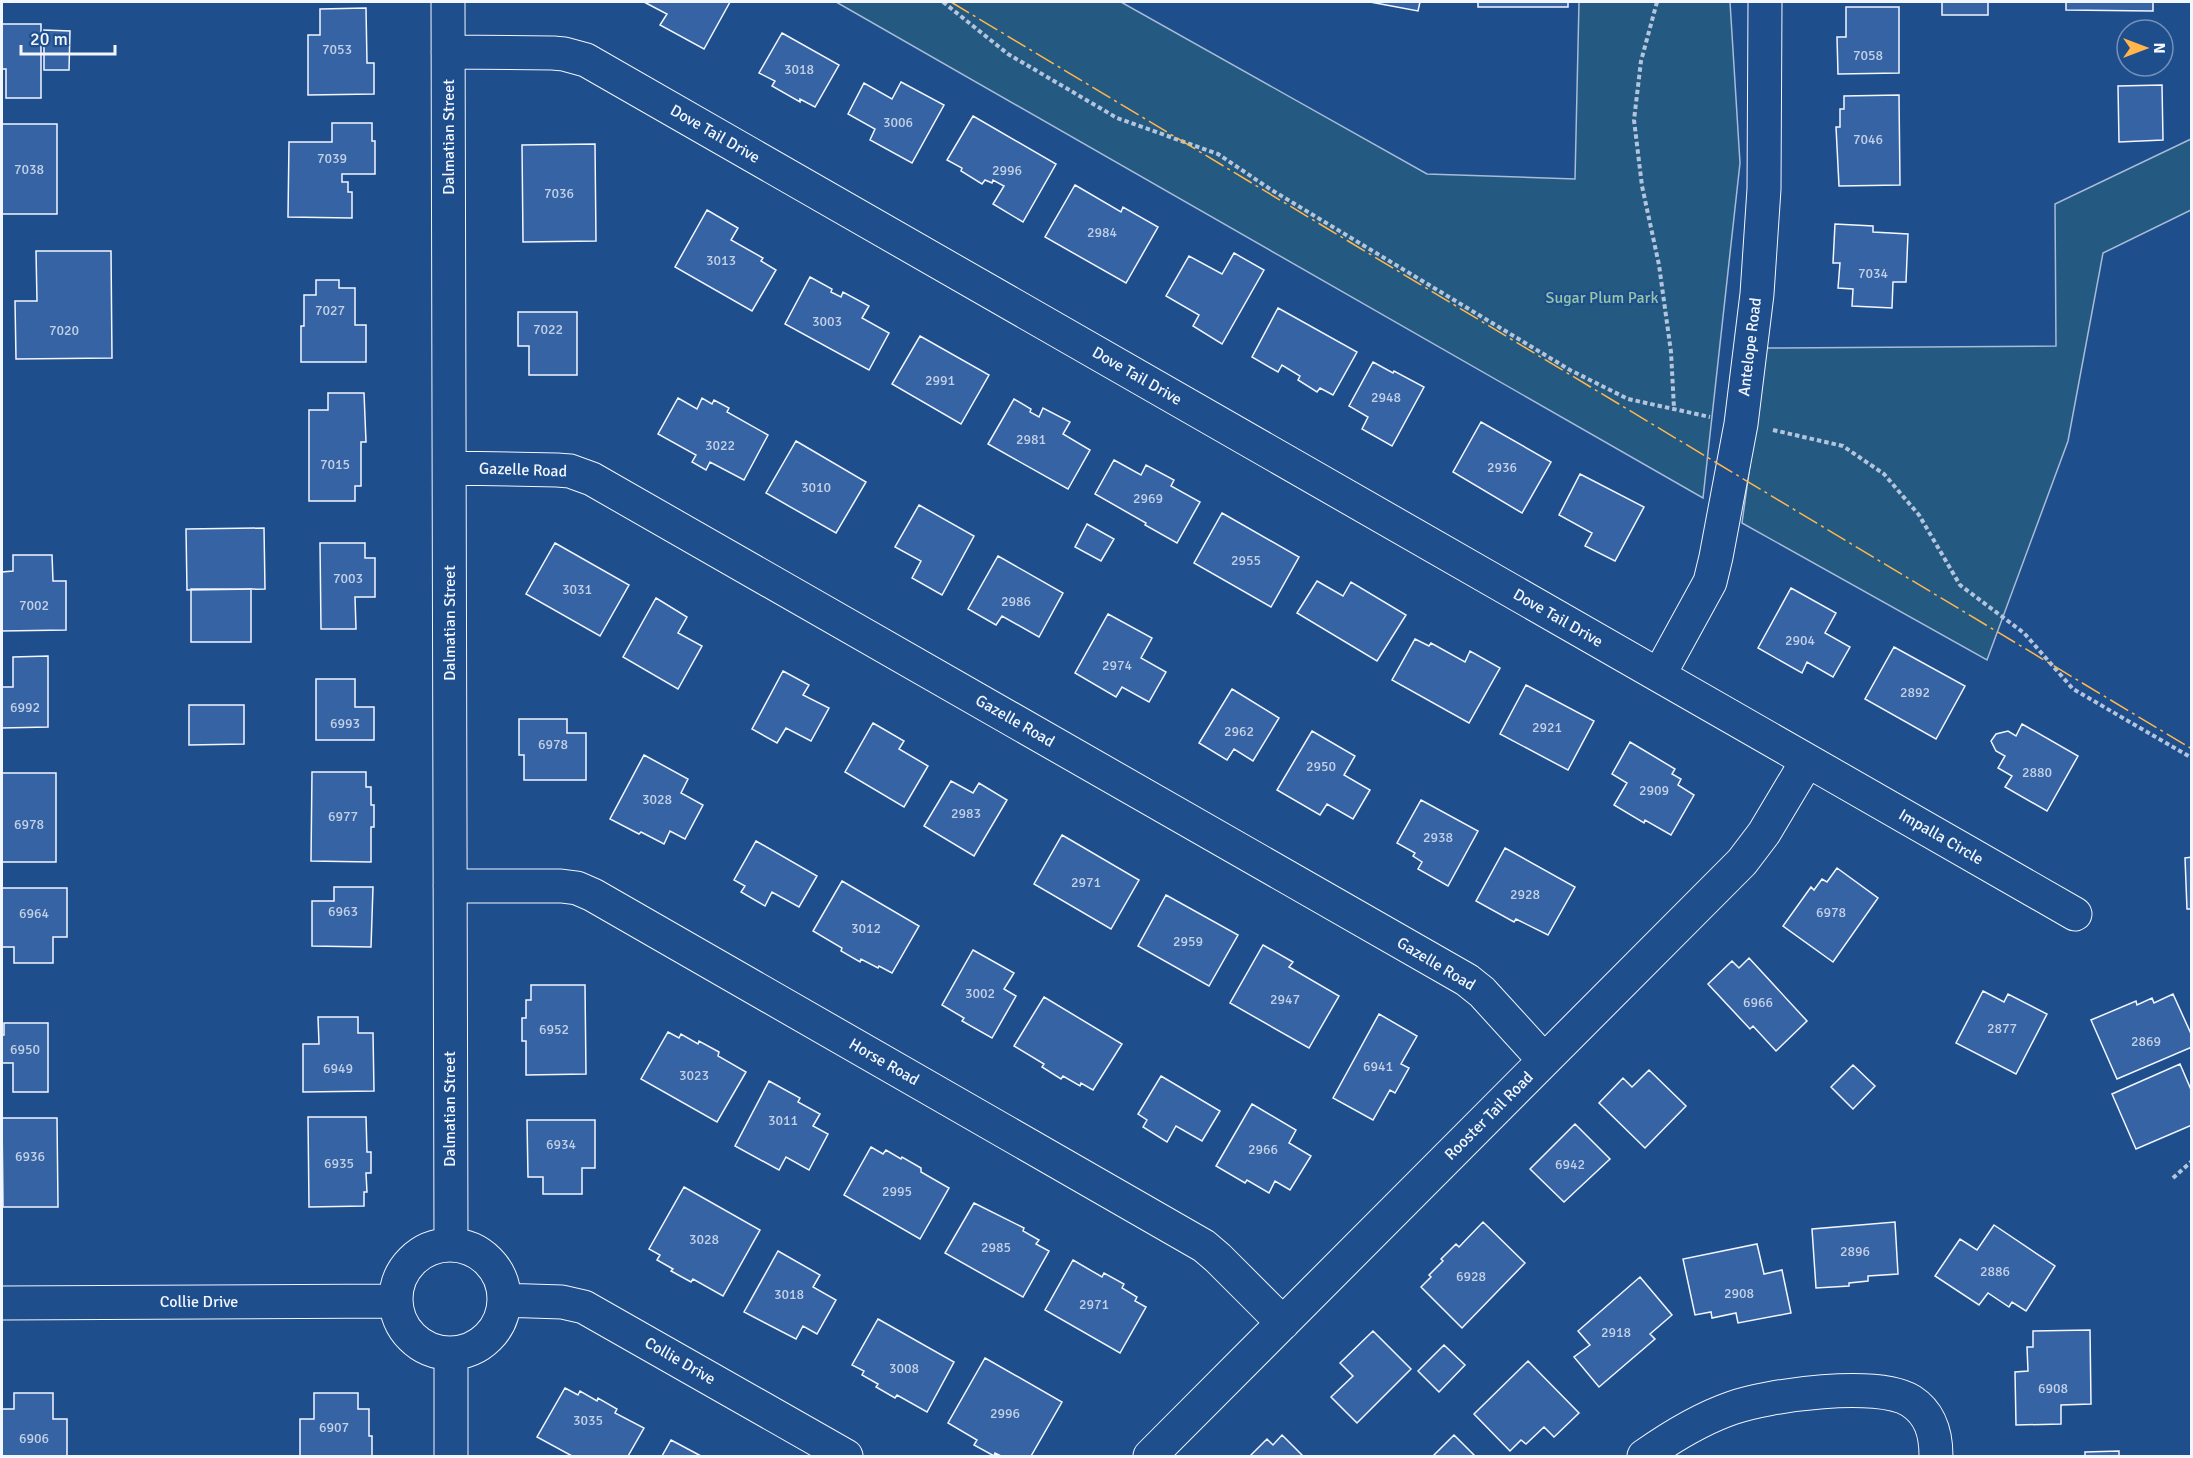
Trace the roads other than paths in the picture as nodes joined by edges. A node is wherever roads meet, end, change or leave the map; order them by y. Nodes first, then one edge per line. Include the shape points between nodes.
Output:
1 (448, 2) edge
2 (1765, 2) edge
3 (448, 52) junction
4 (450, 468) junction
5 (1659, 675) junction
6 (1808, 761) junction
7 (450, 886) junction
8 (2075, 914) dead end
9 (1545, 1060) junction
10 (451, 1245) junction
11 (504, 1300) junction
12 (396, 1301) junction
13 (2, 1303) edge
14 (1283, 1323) junction
15 (451, 1354) junction
16 (451, 1456) edge
17 (846, 1456) edge
18 (1150, 1456) edge
19 (1644, 1456) edge
20 (1936, 1456) edge

1 - 3 street, Dalmatian Street
2 - 5 street, Antelope Road via 1764,189 1757,294 1741,424 1710,582
3 - 4 street, Dalmatian Street
3 - 5 street, Dove Tail Drive via 553,53 586,60
4 - 7 street, Dalmatian Street
4 - 9 street, Gazelle Road via 570,471 592,479 1467,980
5 - 6 street, Dove Tail Drive
6 - 8 street, Impalla Circle
6 - 9 street, Rooster Tail Road via 1754,848
7 - 10 street, Dalmatian Street
7 - 14 street, Horse Road via 561,885 593,895 1204,1246
9 - 14 street, Rooster Tail Road
10 - 11 street via 469,1248 483,1256 495,1269
10 - 12 street via 435,1246 406,1266 398,1281
11 - 15 street via 501,1317 482,1343
11 - 17 street, Collie Drive via 562,1302 584,1307
12 - 13 street, Collie Drive
12 - 15 street via 405,1331 433,1351
14 - 18 street, Rooster Tail Road
15 - 16 street
19 - 20 street via 1700,1421 1766,1398 1870,1392 1899,1395 1914,1403 1932,1425

